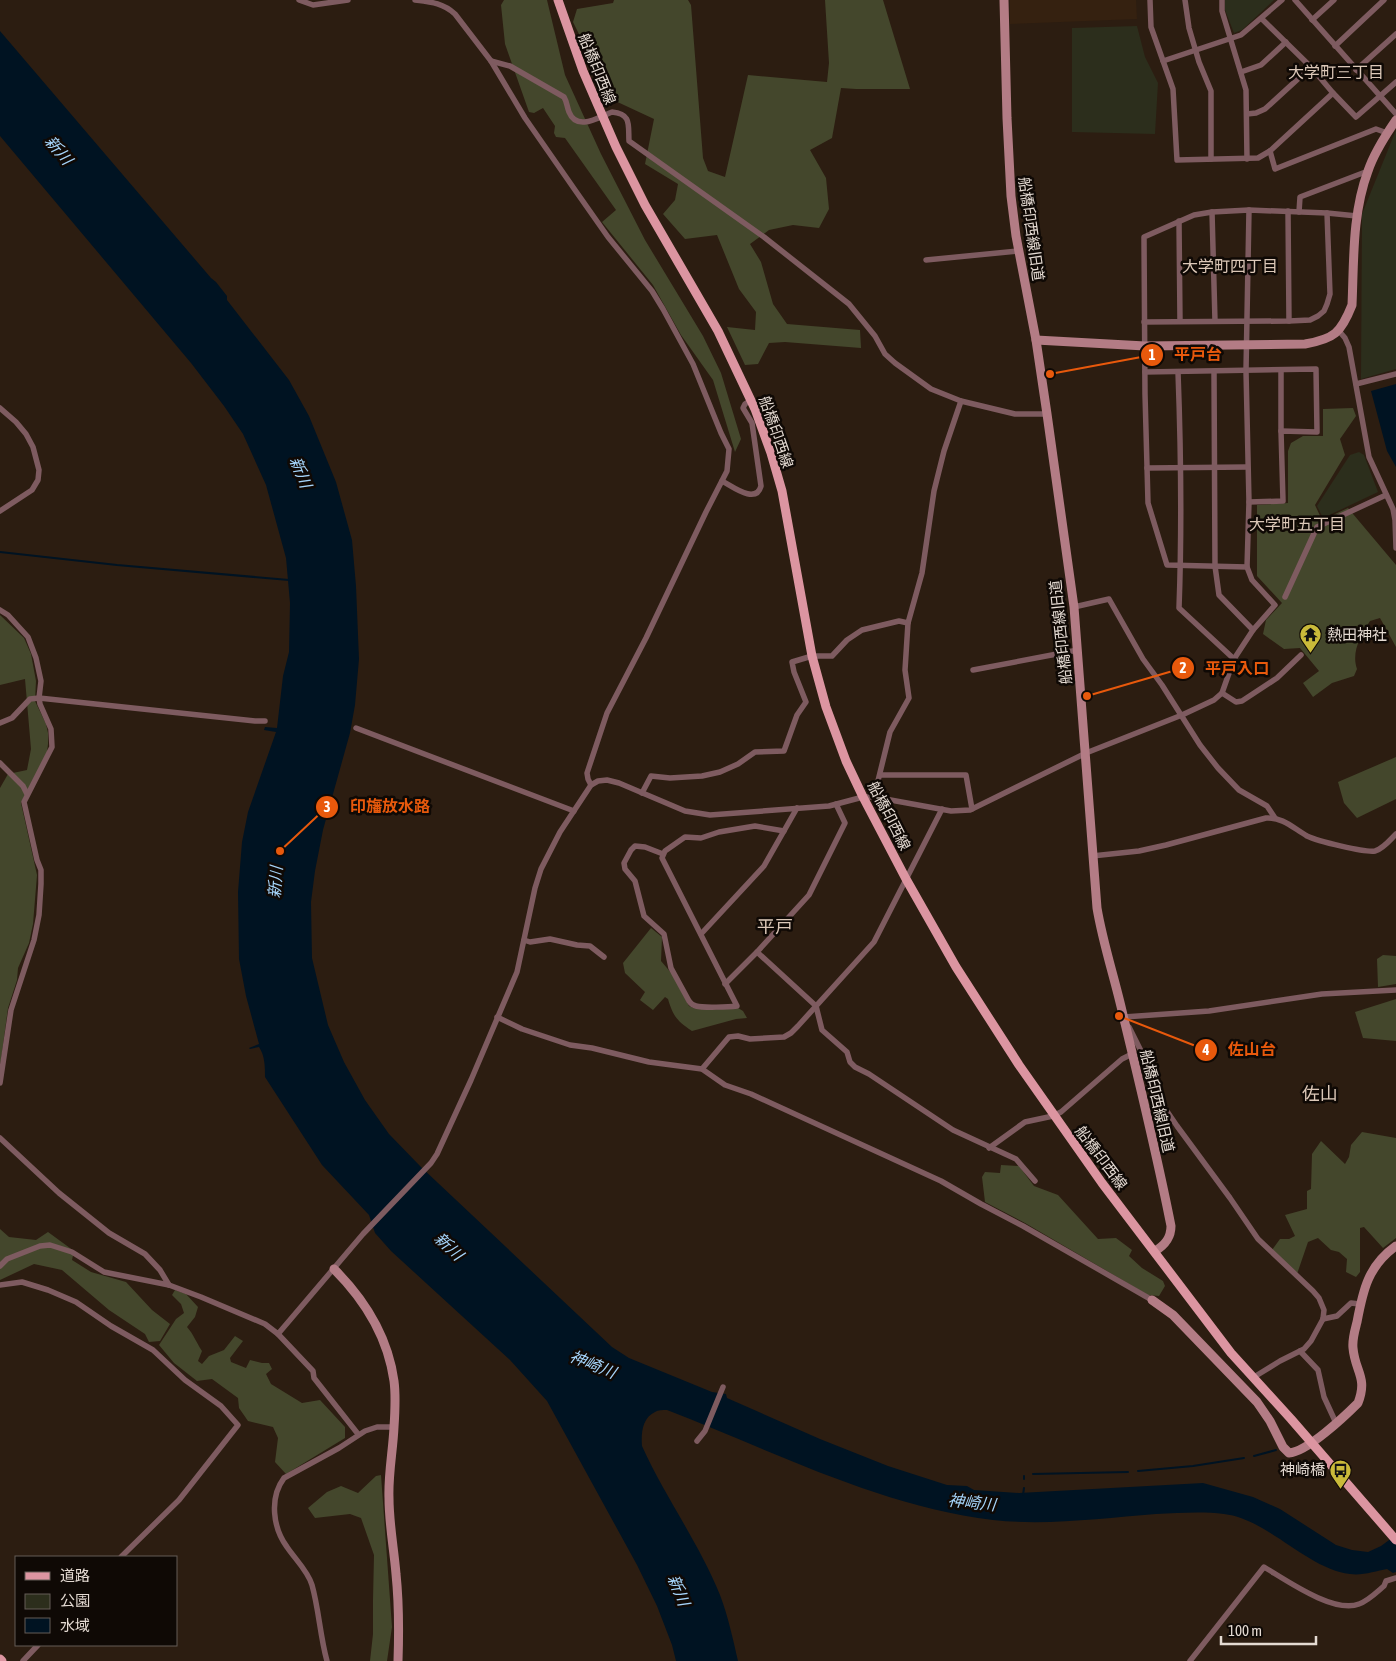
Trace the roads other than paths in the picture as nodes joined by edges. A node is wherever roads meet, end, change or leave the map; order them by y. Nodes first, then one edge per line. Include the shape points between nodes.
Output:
1 (298, 0) edge
2 (348, 0) edge
3 (415, 0) edge
4 (558, 0) edge
5 (1004, 0) edge
6 (1150, 0) edge
7 (1185, 0) edge
8 (1222, 0) edge
9 (1282, 0) edge
10 (1295, 0) edge
11 (1334, 0) edge
12 (1384, 0) edge
13 (1262, 19) junction
14 (1312, 20) junction
15 (1396, 34) edge
16 (1231, 38) junction
17 (1286, 42) junction
18 (1335, 46) junction
19 (1196, 50) junction
20 (491, 61) junction
21 (1163, 61) junction
22 (1311, 67) junction
23 (1356, 70) junction
24 (1241, 72) junction
25 (1396, 82) edge
26 (1333, 93) junction
27 (1379, 96) junction
28 (1247, 114) junction
29 (1396, 114) edge
30 (602, 116) junction
31 (1396, 120) edge
32 (1387, 133) junction
33 (1270, 151) junction
34 (1211, 159) junction
35 (1247, 159) junction
36 (1368, 171) junction
37 (1249, 210) junction
38 (1212, 212) junction
39 (1288, 212) junction
40 (1299, 212) junction
41 (1327, 213) junction
42 (1357, 216) junction
43 (1179, 221) junction
44 (1018, 251) junction
45 (926, 260) dead end
46 (1180, 321) junction
47 (1289, 321) junction
48 (1144, 322) junction
49 (1215, 322) junction
50 (1248, 322) junction
51 (1339, 331) junction
52 (1036, 340) junction
53 (1247, 344) junction
54 (1145, 346) junction
55 (1281, 370) junction
56 (1214, 371) junction
57 (1246, 371) junction
58 (1145, 372) junction
59 (1178, 372) junction
60 (1396, 374) edge
61 (1356, 384) junction
62 (751, 400) junction
63 (961, 401) junction
64 (0, 408) edge
65 (1047, 414) junction
66 (1281, 431) junction
67 (1181, 467) junction
68 (1215, 467) junction
69 (1247, 467) junction
70 (1147, 468) junction
71 (722, 481) junction
72 (1386, 495) junction
73 (1249, 502) junction
74 (0, 511) edge
75 (1396, 548) edge
76 (1181, 565) junction
77 (1215, 566) junction
78 (1247, 567) junction
79 (1286, 596) dead end
80 (1074, 607) junction
81 (0, 610) edge
82 (908, 623) junction
83 (1253, 630) junction
84 (1078, 650) junction
85 (1300, 655) dead end
86 (812, 656) junction
87 (1234, 659) junction
88 (973, 670) dead end
89 (1222, 693) junction
90 (39, 698) junction
91 (1182, 715) junction
92 (265, 721) dead end
93 (0, 723) edge
94 (356, 728) dead end
95 (1086, 753) junction
96 (0, 762) edge
97 (880, 775) junction
98 (591, 785) junction
99 (642, 793) junction
100 (27, 794) junction
101 (863, 797) junction
102 (874, 797) junction
103 (836, 804) junction
104 (797, 808) junction
105 (942, 809) junction
106 (972, 809) junction
107 (574, 811) junction
108 (1275, 818) junction
109 (784, 831) junction
110 (1396, 834) edge
111 (663, 854) junction
112 (1092, 856) junction
113 (906, 879) junction
114 (702, 934) junction
115 (524, 940) junction
116 (757, 952) junction
117 (604, 958) dead end
118 (725, 984) junction
119 (1396, 990) edge
120 (816, 1006) junction
121 (497, 1017) junction
122 (1124, 1017) junction
123 (1132, 1054) junction
124 (702, 1069) junction
125 (0, 1080) edge
126 (1054, 1116) junction
127 (0, 1138) edge
128 (989, 1148) junction
129 (1035, 1181) dead end
130 (1396, 1246) edge
131 (1155, 1252) junction
132 (0, 1266) edge
133 (334, 1269) junction
134 (0, 1285) edge
135 (169, 1285) junction
136 (1152, 1300) joint
137 (1360, 1304) junction
138 (1323, 1319) junction
139 (278, 1334) junction
140 (1300, 1351) junction
141 (1254, 1378) junction
142 (723, 1387) dead end
143 (1336, 1422) junction
144 (394, 1428) junction
145 (358, 1434) junction
146 (697, 1441) dead end
147 (1312, 1443) junction
148 (1396, 1540) edge
149 (122, 1556) edge
150 (1396, 1578) edge
151 (37, 1646) edge
152 (23, 1661) edge
153 (327, 1661) edge
154 (398, 1661) edge
155 (1190, 1661) edge

1 - 2 street via 313,5
3 - 20 street via 449,8
4 - 30 main road, 船橋印西線 via 579,63
5 - 44 street, 船橋印西線旧道 via 1010,182
6 - 21 street via 1151,27
7 - 19 street
8 - 16 street via 1222,11
9 - 13 street
10 - 14 street
11 - 14 street
12 - 18 street
13 - 16 street via 1241,35
13 - 17 street
14 - 18 street
15 - 23 street
16 - 19 street
16 - 24 street
17 - 22 street
17 - 24 street via 1261,65
18 - 23 street
19 - 21 street
19 - 34 street via 1211,91
20 - 30 street via 510,66 564,96 569,114 576,122
20 - 71 street via 537,136 663,309 693,364 729,449 728,471
21 - 34 street via 1173,89 1176,160
22 - 26 street
22 - 28 street via 1264,109
23 - 27 street
24 - 28 street
25 - 27 street
26 - 27 street via 1356,117
26 - 33 street
27 - 29 street
28 - 35 street
30 - 62 main road, 船橋印西線 via 645,206 718,331
30 - 63 street via 612,112 624,115 629,126 628,141 770,242 849,304 895,363 931,389
31 - 32 street
32 - 33 street via 1376,129 1275,169
32 - 36 street
33 - 35 street via 1258,158
34 - 35 street
36 - 40 street via 1300,197
36 - 42 street
37 - 38 street
37 - 39 street
37 - 50 street
38 - 43 street
38 - 49 street
39 - 40 street
39 - 47 street
40 - 41 street
41 - 42 street
41 - 47 street via 1330,294 1327,304 1324,311 1310,320
42 - 51 street via 1352,305
43 - 46 street
43 - 48 street via 1144,237
44 - 45 street
44 - 52 street, 船橋印西線旧道
46 - 48 street
46 - 49 street
47 - 50 street
48 - 54 street
49 - 50 street
50 - 53 street
51 - 53 street via 1320,342
51 - 61 street via 1349,347
52 - 54 street
52 - 65 street, 船橋印西線旧道
53 - 54 street
53 - 57 street
54 - 58 street
55 - 57 street
55 - 66 street
55 - 66 street via 1316,369 1317,432
56 - 57 street
56 - 59 street
56 - 68 street
57 - 69 street
58 - 59 street
58 - 70 street
59 - 67 street
60 - 61 street
61 - 72 street via 1369,457
62 - 71 street via 743,408 752,423 760,490 750,495
62 - 86 main road, 船橋印西線 via 782,491
63 - 65 street via 1015,414
63 - 82 street via 934,491 922,573
64 - 74 street via 26,434 39,470 32,490
65 - 80 street, 船橋印西線旧道
66 - 73 street via 1283,501
67 - 68 street
67 - 70 street
67 - 76 street
68 - 69 street
68 - 77 street
69 - 73 street
70 - 76 street via 1148,503 1167,565
71 - 98 street via 607,713 588,773
72 - 75 street via 1393,509
72 - 79 street via 1316,527
73 - 78 street
76 - 77 street
76 - 87 street via 1179,608
77 - 78 street
77 - 83 street via 1219,595
78 - 83 street via 1252,580 1275,605
80 - 84 street, 船橋印西線旧道
80 - 91 street via 1109,598 1142,659
81 - 90 street via 28,637 41,681
82 - 86 street via 899,621 862,630 832,656
82 - 97 street via 905,670 909,698 890,732
83 - 87 street
84 - 88 street
84 - 95 street, 船橋印西線旧道
85 - 89 street via 1277,678 1242,701 1236,702
86 - 99 street via 792,662 806,702 797,715 784,751 755,752 738,764 702,776 651,776
86 - 101 main road, 船橋印西線 via 832,724
87 - 89 street
89 - 91 street
90 - 92 street
90 - 93 street via 30,699 12,718
90 - 100 street via 51,729 52,747
91 - 95 street
91 - 108 street via 1218,768 1240,790 1267,806
94 - 107 street
95 - 106 street
95 - 112 street, 船橋印西線旧道
96 - 100 street
97 - 102 street
97 - 106 street via 966,774
98 - 99 street via 607,780
98 - 107 street
99 - 104 street via 685,811 710,815
100 - 125 street via 24,802 41,870 41,884 34,940 11,1010
101 - 102 street
101 - 103 street
101 - 113 main road, 船橋印西線
102 - 105 street
103 - 104 street
103 - 116 street via 845,823 809,895
104 - 109 street
105 - 106 street
105 - 113 street
107 - 115 street via 541,869
108 - 110 street via 1318,840 1367,852 1381,849
108 - 112 street via 1166,846
109 - 111 street via 755,826 701,838 685,837
109 - 114 street via 764,866
111 - 114 street via 662,858
111 - 118 street via 635,846 624,864 635,882 642,912 664,934 671,968 692,1005 737,1006
112 - 122 street, 船橋印西線旧道 via 1100,928
113 - 120 street via 874,942
113 - 126 main road, 船橋印西線 via 977,1001
114 - 118 street
115 - 117 street via 550,939 590,946
115 - 121 street via 517,972
116 - 118 street
116 - 120 street
119 - 122 street via 1322,994 1209,1011
120 - 124 street via 784,1037 729,1037
120 - 128 street via 822,1030 847,1052 855,1067 953,1130
121 - 124 street via 570,1045 649,1062
121 - 133 street via 431,1163
122 - 123 street, 船橋印西線旧道
122 - 138 street via 1144,1057 1160,1101 1258,1239 1319,1298 1324,1310
123 - 126 street
123 - 131 street, 船橋印西線旧道 via 1171,1226 1168,1239
124 - 136 street via 725,1085 941,1181
126 - 128 street via 1025,1122
126 - 131 main road, 船橋印西線
127 - 135 street via 103,1228 146,1254
128 - 129 street via 1016,1159
130 - 137 street via 1374,1266
131 - 141 main road, 船橋印西線 via 1201,1315
132 - 135 street via 7,1260 50,1244 72,1252 104,1272
133 - 139 street
133 - 144 street via 365,1307 385,1344 394,1383
134 - 149 street via 22,1282 76,1302 154,1350 185,1380 221,1406 238,1425 179,1500
135 - 139 street via 237,1311
136 - 147 street via 1173,1315 1257,1402 1289,1452 1299,1451
137 - 138 street via 1351,1303 1337,1316
137 - 143 street via 1353,1348 1362,1381 1361,1395 1358,1403
138 - 140 street via 1311,1341
139 - 145 street via 313,1371 314,1378
140 - 141 street
140 - 143 street via 1318,1370 1324,1397
141 - 147 main road, 船橋印西線
142 - 146 street via 705,1431
143 - 147 street
144 - 145 street via 377,1427
144 - 154 street via 388,1498 396,1573
145 - 153 street via 284,1478 275,1495 279,1532 312,1583
147 - 148 main road, 船橋印西線
150 - 155 street via 1386,1581 1358,1605 1335,1604 1264,1567
151 - 152 street

